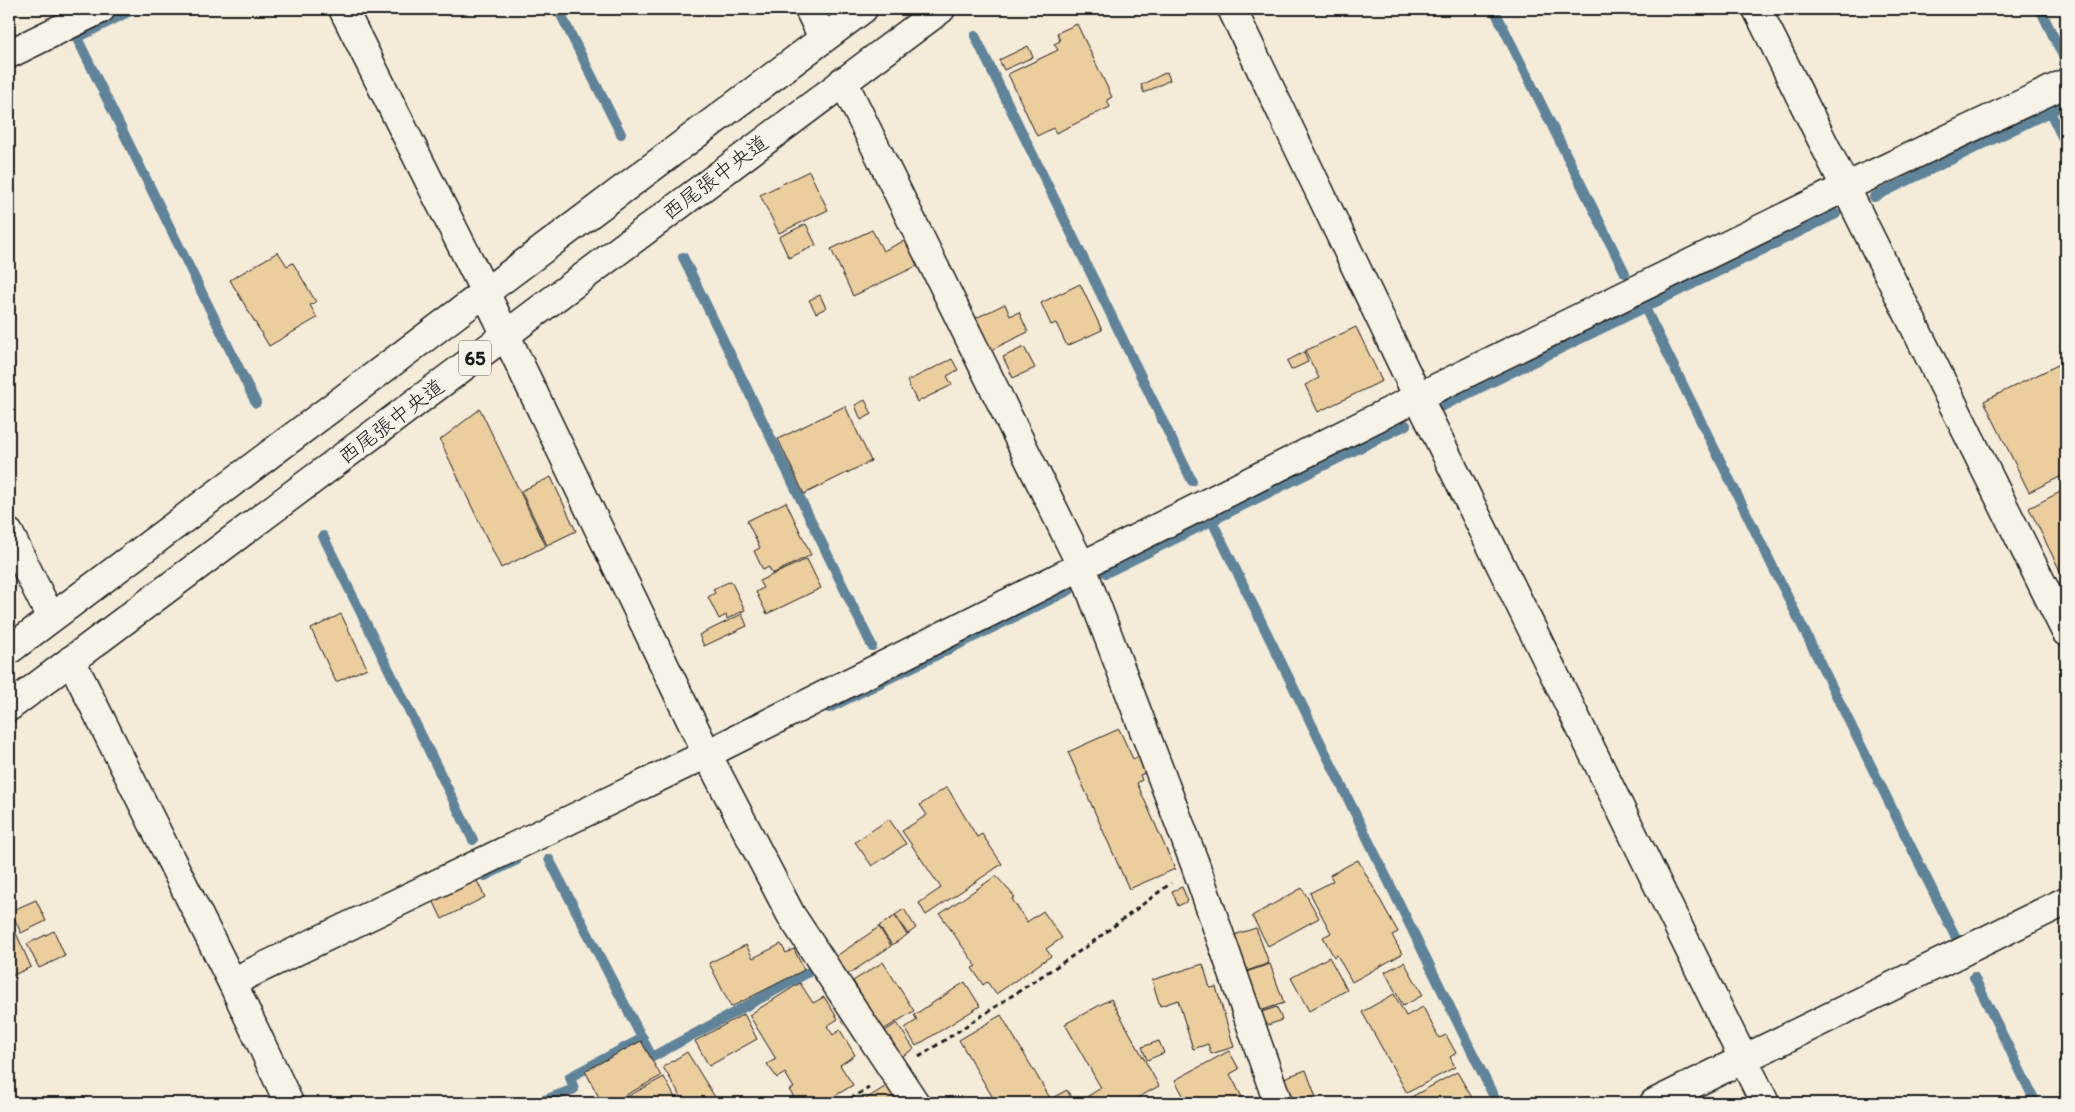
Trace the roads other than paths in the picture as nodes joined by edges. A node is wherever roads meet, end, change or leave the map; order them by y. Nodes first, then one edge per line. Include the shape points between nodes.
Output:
1 (100, 9) edge
2 (343, 9) edge
3 (809, 9) edge
4 (863, 9) edge
5 (941, 9) edge
6 (1232, 9) edge
7 (1757, 9) edge
8 (823, 38) junction
9 (9, 54) edge
10 (842, 81) junction
11 (2066, 83) edge
12 (1846, 187) junction
13 (485, 292) junction
14 (506, 335) junction
15 (1418, 397) junction
16 (9, 533) edge
17 (1081, 565) junction
18 (51, 618) junction
19 (2066, 632) edge
20 (9, 650) edge
21 (71, 660) junction
22 (9, 707) edge
23 (707, 754) junction
24 (2066, 901) edge
25 (232, 982) junction
26 (1743, 1059) junction
27 (289, 1103) edge
28 (915, 1103) edge
29 (1278, 1103) edge
30 (1654, 1103) edge
31 (1765, 1103) edge

1 - 9 street
2 - 13 street
3 - 8 street
4 - 8 street, 65
5 - 10 street, 西尾張中央道 / 65
6 - 15 street
7 - 12 street
8 - 13 street, 65
10 - 14 street, 西尾張中央道 / 65
10 - 17 street
11 - 12 street
12 - 15 street
12 - 19 street
13 - 14 street
13 - 18 street, 65
14 - 21 street, 西尾張中央道 / 65
14 - 23 street
15 - 17 street
15 - 26 street
16 - 18 street
17 - 23 street
17 - 29 street via 1195,864
18 - 20 street, 65
21 - 22 street, 西尾張中央道 / 65
21 - 25 street
23 - 25 street
23 - 28 street via 791,915
24 - 26 street
25 - 27 street
26 - 30 street
26 - 31 street

